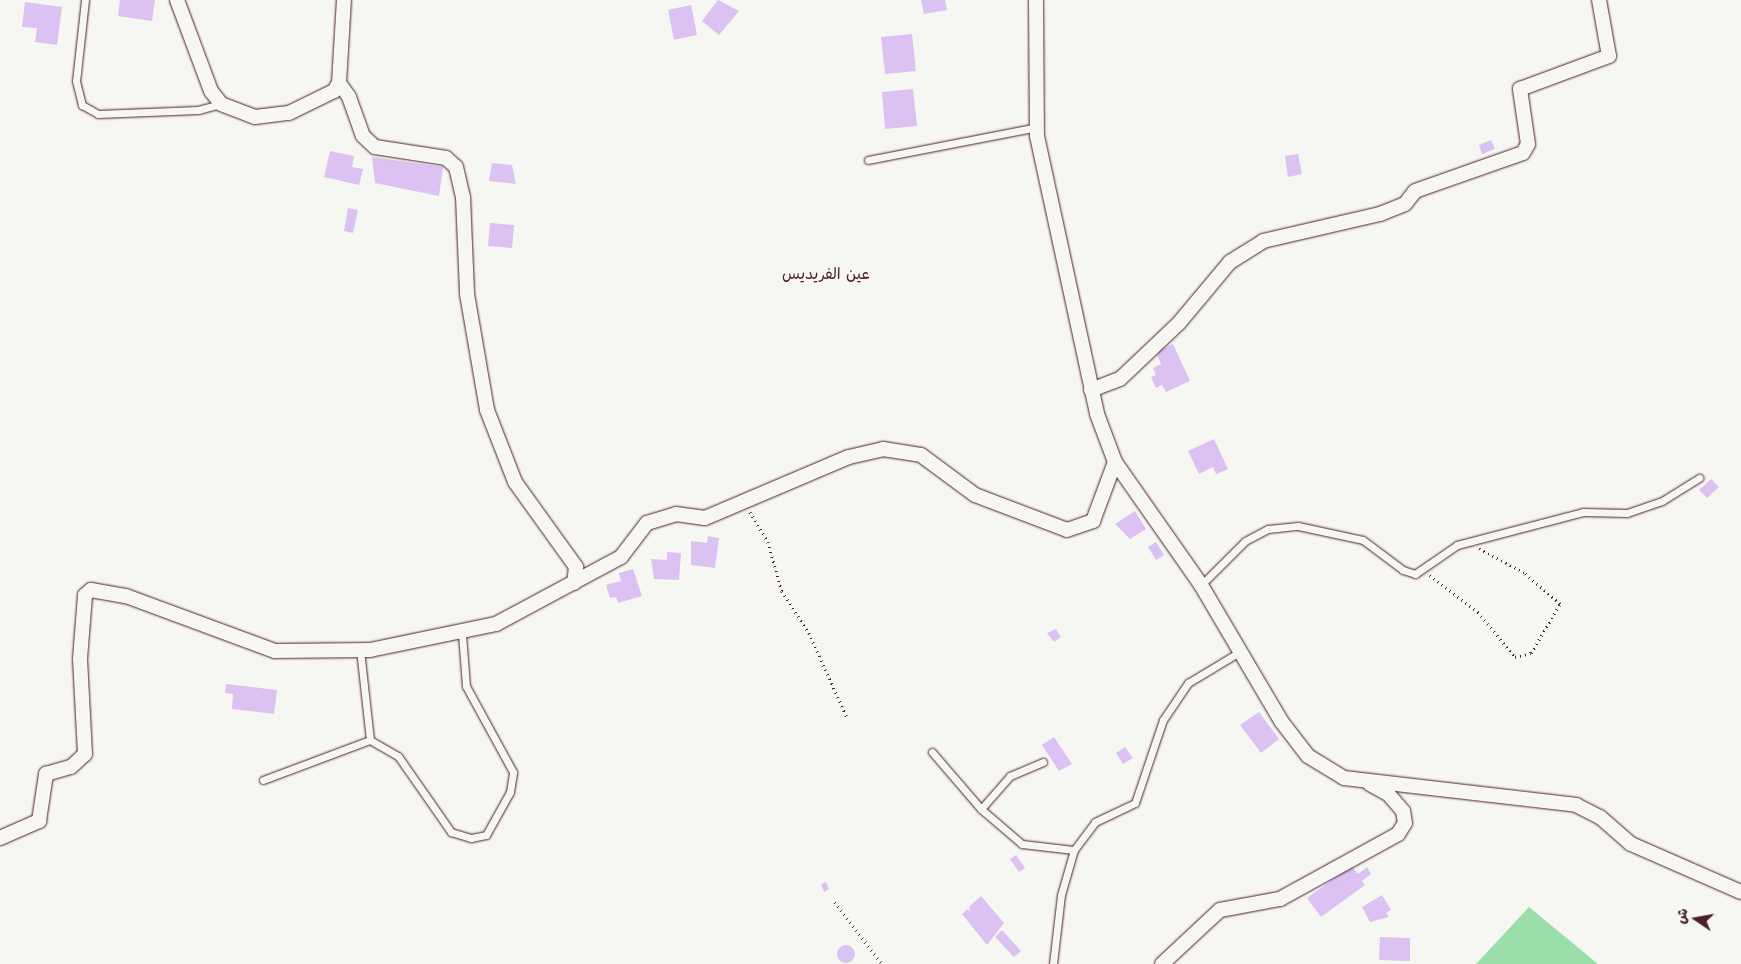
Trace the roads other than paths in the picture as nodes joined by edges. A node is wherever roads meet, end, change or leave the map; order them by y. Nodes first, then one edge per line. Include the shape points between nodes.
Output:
1 (85, 0) edge
2 (177, 0) edge
3 (344, 0) edge
4 (1036, 0) edge
5 (1599, 0) edge
6 (339, 83) junction
7 (221, 104) junction
8 (1037, 127) junction
9 (868, 160) dead end
10 (1091, 390) junction
11 (1115, 462) junction
12 (1700, 478) dead end
13 (574, 582) junction
14 (1201, 585) junction
15 (462, 634) junction
16 (360, 650) junction
17 (1243, 650) junction
18 (370, 740) junction
19 (932, 752) dead end
20 (1043, 762) dead end
21 (263, 780) dead end
22 (1364, 782) junction
23 (981, 809) junction
24 (0, 838) edge
25 (1074, 850) junction
26 (1741, 892) edge
27 (1053, 964) edge
28 (1162, 964) edge

1 - 7 lane via 76,73 82,106 98,114 198,110
2 - 7 street via 200,70
3 - 6 street
4 - 8 street
5 - 10 street via 1608,56 1520,89 1528,144 1523,153 1415,191 1405,204 1380,214 1263,241 1230,262 1180,323 1120,379
6 - 7 street via 331,93 272,116 240,115
6 - 13 street via 349,97 363,136 375,147 446,158 456,167 463,197 467,294 487,410 515,482 576,567
8 - 9 lane
8 - 10 street via 1045,184
10 - 11 street
11 - 13 street via 1093,521 1067,530 975,495 921,455 883,449 849,457 704,518 676,514 647,523 621,557
11 - 14 street
12 - 14 lane via 1662,501 1627,513 1584,512 1466,543 1415,574 1403,570 1364,540 1298,526 1268,529 1245,541
13 - 15 street via 496,624
14 - 17 street
15 - 16 street
15 - 18 lane via 466,686 513,772 510,792 486,835 470,838 451,832 398,756
16 - 18 lane
16 - 24 street via 276,651 126,596 91,590 85,595 81,651 85,754 71,767 46,774 39,821
17 - 22 street via 1281,721 1308,756 1327,771
17 - 25 lane via 1188,683 1164,720 1135,803 1096,822
18 - 21 lane
19 - 23 lane
20 - 23 lane via 1010,776
22 - 26 street via 1576,805 1600,816 1631,844
22 - 28 street via 1388,794 1403,811 1405,823 1398,834 1280,899 1220,910
23 - 25 lane via 1022,844
25 - 27 lane via 1061,895

